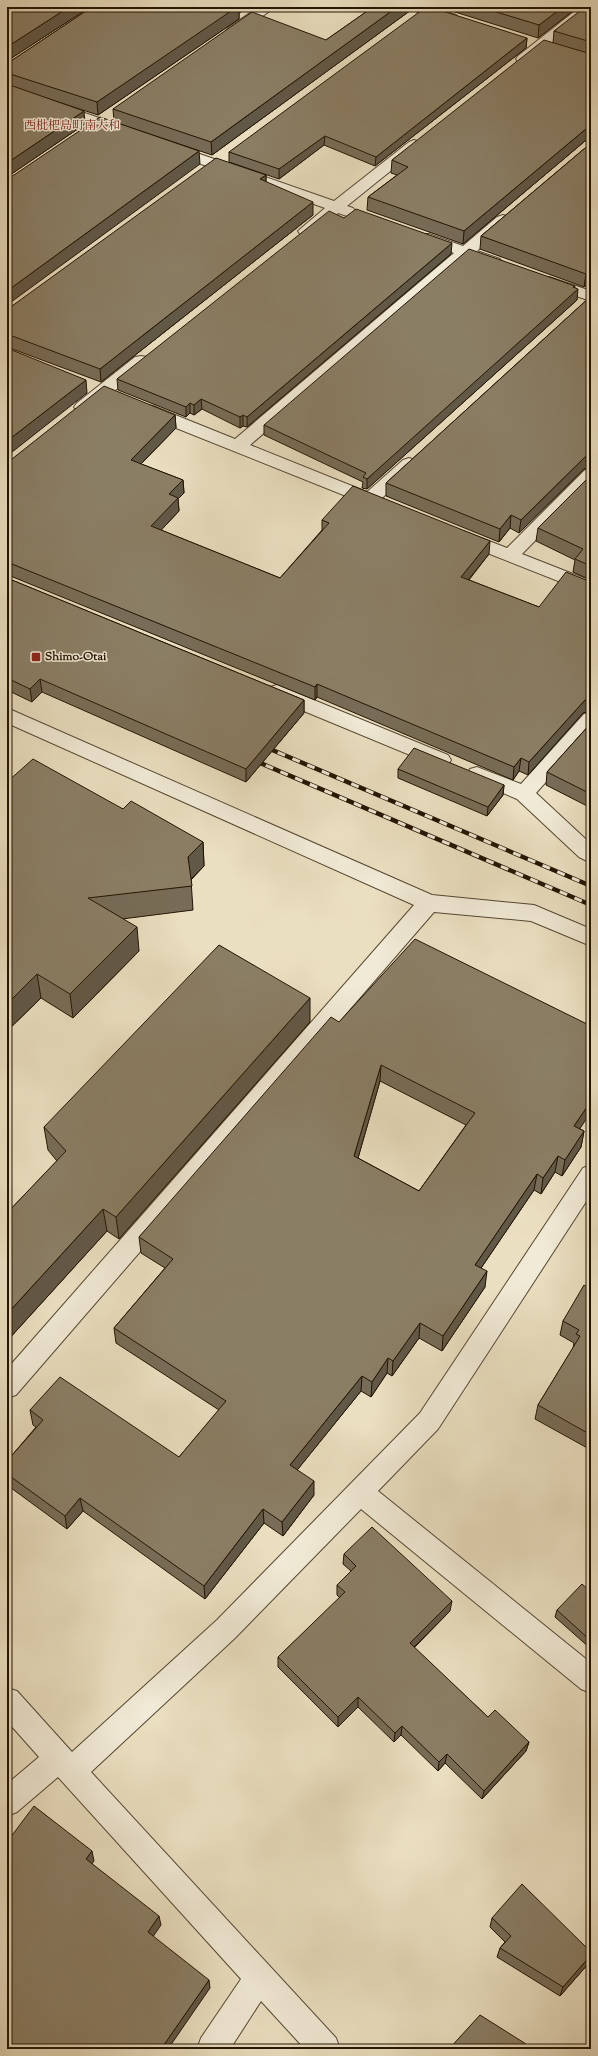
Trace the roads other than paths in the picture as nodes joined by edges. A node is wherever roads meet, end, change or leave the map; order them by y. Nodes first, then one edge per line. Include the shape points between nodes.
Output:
1 (268, 7) edge
2 (590, 7) edge
3 (419, 10) edge
4 (467, 23) edge
5 (222, 38) edge
6 (526, 41) edge
7 (540, 46) junction
8 (555, 50) edge
9 (509, 70) edge
10 (7, 90) edge
11 (112, 114) dead end
12 (99, 123) junction
13 (86, 132) edge
14 (135, 135) edge
15 (423, 139) edge
16 (156, 143) edge
17 (226, 154) dead end
18 (214, 163) junction
19 (201, 173) edge
20 (336, 207) junction
21 (513, 211) edge
22 (365, 217) edge
23 (408, 232) edge
24 (293, 241) edge
25 (465, 252) junction
26 (510, 268) edge
27 (532, 276) edge
28 (587, 300) edge
29 (152, 353) edge
30 (109, 394) junction
31 (73, 415) edge
32 (238, 446) junction
33 (422, 452) edge
34 (591, 474) edge
35 (370, 499) junction
36 (392, 508) edge
37 (451, 532) edge
38 (510, 555) junction
39 (591, 588) edge
40 (260, 686) edge
41 (7, 716) edge
42 (591, 720) edge
43 (524, 794) junction
44 (591, 855) edge
45 (429, 903) junction
46 (591, 938) edge
47 (591, 1175) edge
48 (7, 1387) edge
49 (360, 1492) junction
50 (591, 1680) edge
51 (7, 1701) edge
52 (65, 1764) junction
53 (7, 1802) edge
54 (260, 1977) junction
55 (212, 2049) edge
56 (325, 2049) edge

1 - 5 street
2 - 7 street
3 - 4 street
6 - 7 street
7 - 8 street
7 - 9 street
10 - 12 street
11 - 12 street
12 - 13 street
12 - 14 street
15 - 20 street
16 - 18 street
17 - 18 street
18 - 19 street
18 - 20 street
20 - 22 street
20 - 24 street
21 - 25 street
23 - 25 street
25 - 26 street
25 - 32 street
27 - 28 street
29 - 30 street
30 - 31 street
30 - 32 street
32 - 35 street
33 - 35 street
34 - 38 street
35 - 36 street
37 - 38 street
38 - 39 street
40 - 43 street
41 - 45 street
42 - 43 street
43 - 44 street
45 - 46 street via 534,913
45 - 48 street
47 - 49 street via 429,1421
49 - 50 street
49 - 52 street via 226,1629
51 - 52 street
52 - 53 street
52 - 54 street
54 - 55 street
54 - 56 street

